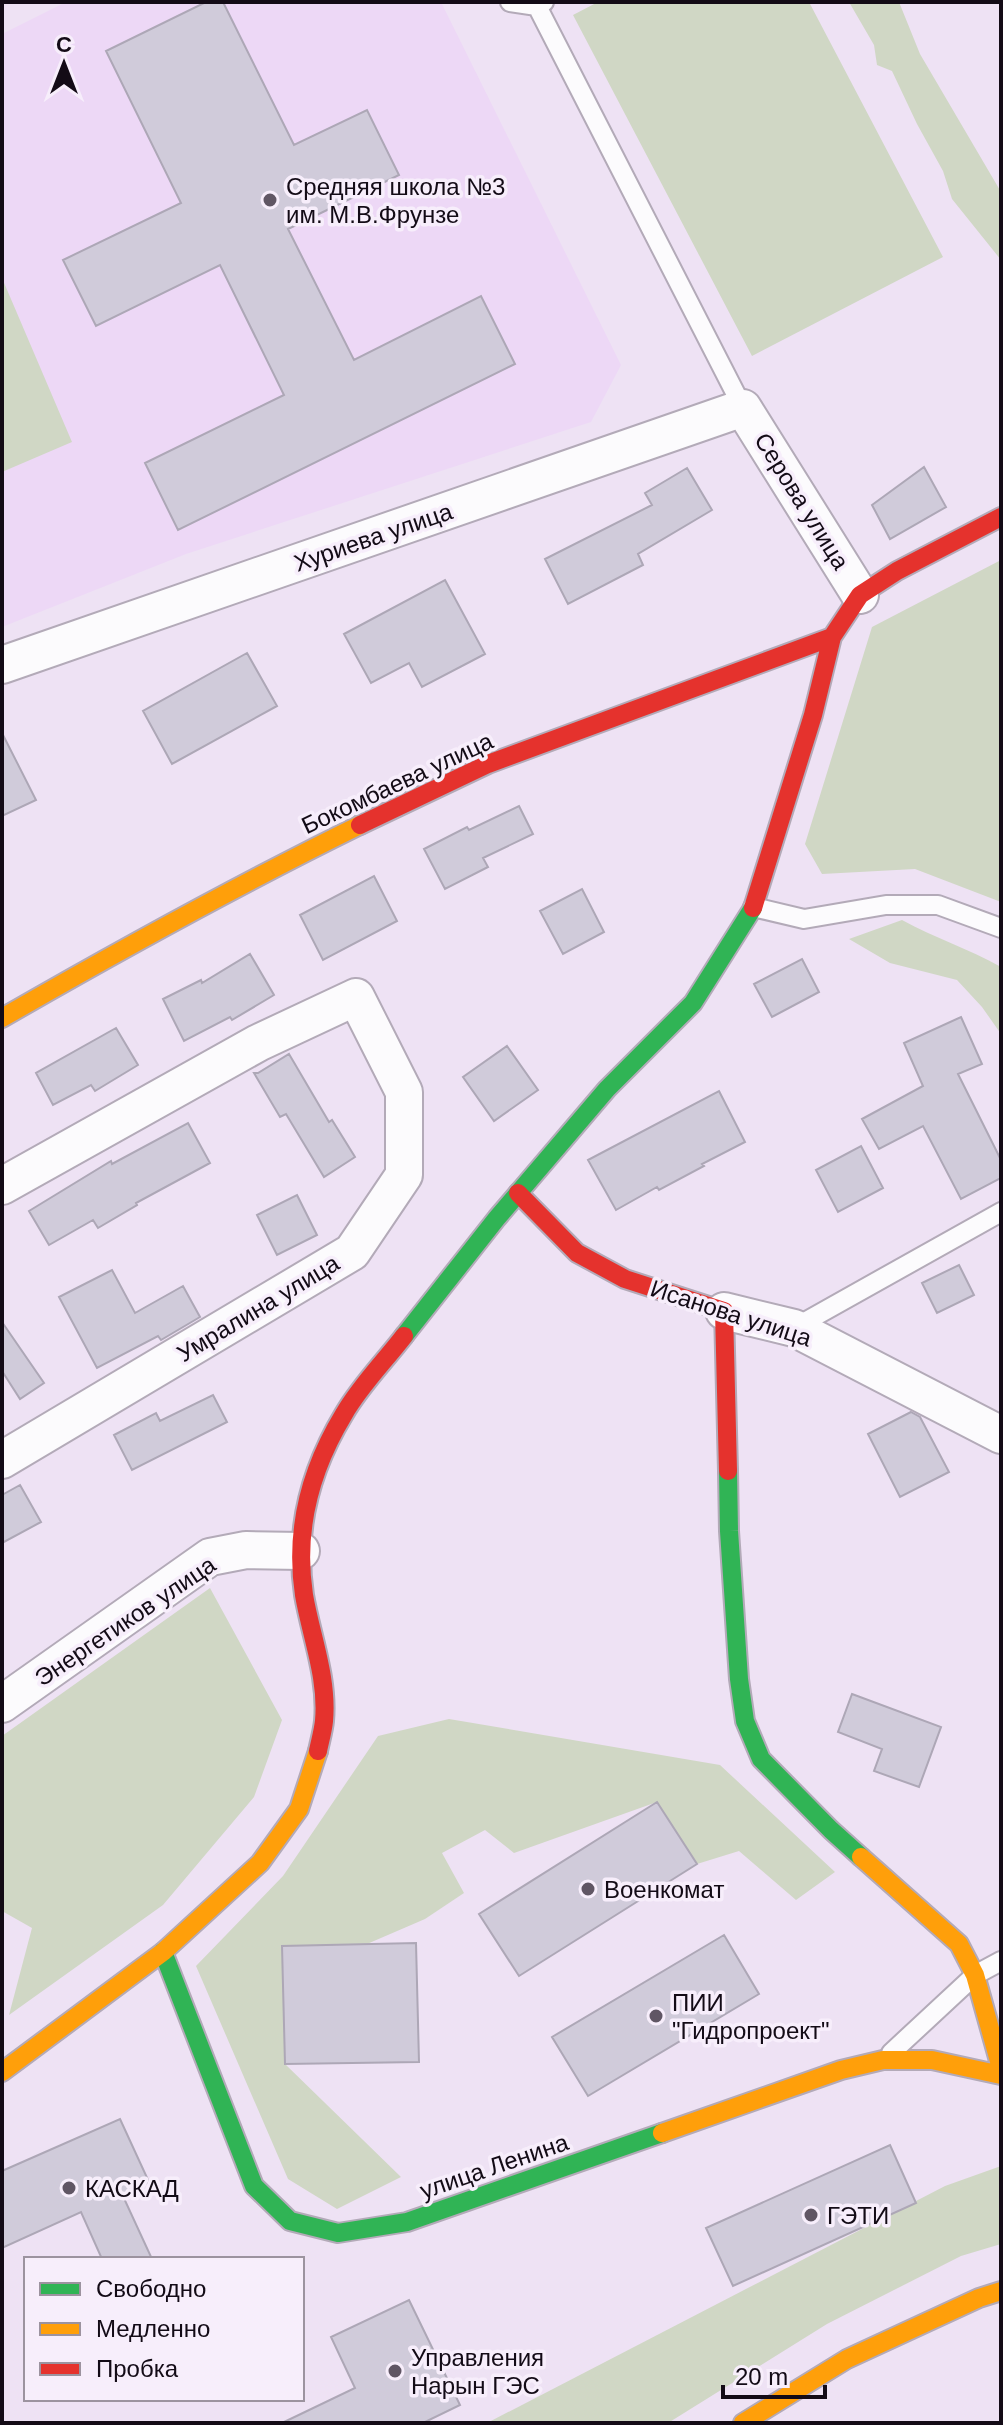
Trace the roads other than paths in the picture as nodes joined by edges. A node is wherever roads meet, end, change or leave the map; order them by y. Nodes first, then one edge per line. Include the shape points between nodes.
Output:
1 (510, 2) edge
2 (540, 4) edge
3 (743, 408) junction
4 (1001, 517) edge
5 (860, 595) junction
6 (832, 637) junction
7 (2, 665) edge
8 (753, 907) junction
9 (1001, 928) edge
10 (2, 1018) edge
11 (2, 1186) edge
12 (518, 1193) junction
13 (1001, 1212) edge
14 (724, 1311) junction
15 (794, 1328) junction
16 (1001, 1435) edge
17 (2, 1460) edge
18 (301, 1551) junction
19 (2, 1704) edge
20 (163, 1952) junction
21 (1001, 1961) edge
22 (975, 1975) junction
23 (883, 2060) junction
24 (1001, 2068) edge
25 (2, 2072) edge
26 (1001, 2075) edge
27 (1001, 2291) edge
28 (743, 2423) edge

1 - 2 lane
2 - 3 lane
3 - 5 street, Серова улица
3 - 7 street, Хуриева улица
4 - 5 main road, Серова улица
5 - 6 main road, Серова улица
6 - 8 main road
6 - 10 main road, Бокомбаева улица via 488,764 293,858
8 - 9 lane via 804,919 886,905 938,905
8 - 12 main road via 693,1003 607,1089
11 - 17 street, Умралина улица via 258,1043 356,997 404,1092 404,1175 352,1252
12 - 14 main road, Исанова улица via 577,1253 625,1279
12 - 18 main road via 345,1411 321,1455 305,1504
13 - 15 lane
14 - 15 street, Исанова улица
14 - 22 main road via 729,1531 745,1721 761,1759 831,1830 959,1944
15 - 16 street, Исанова улица
18 - 19 street, Энергетиков улица via 246,1550 210,1557
18 - 20 main road via 322,1679 324,1720 316,1763 299,1809 260,1863
20 - 23 main road, улица Ленина via 254,2186 290,2221 338,2233 407,2222 841,2070
20 - 25 main road
21 - 22 lane
22 - 23 lane
22 - 24 main road
23 - 26 main road, улица Ленина via 932,2060
27 - 28 main road via 847,2359

